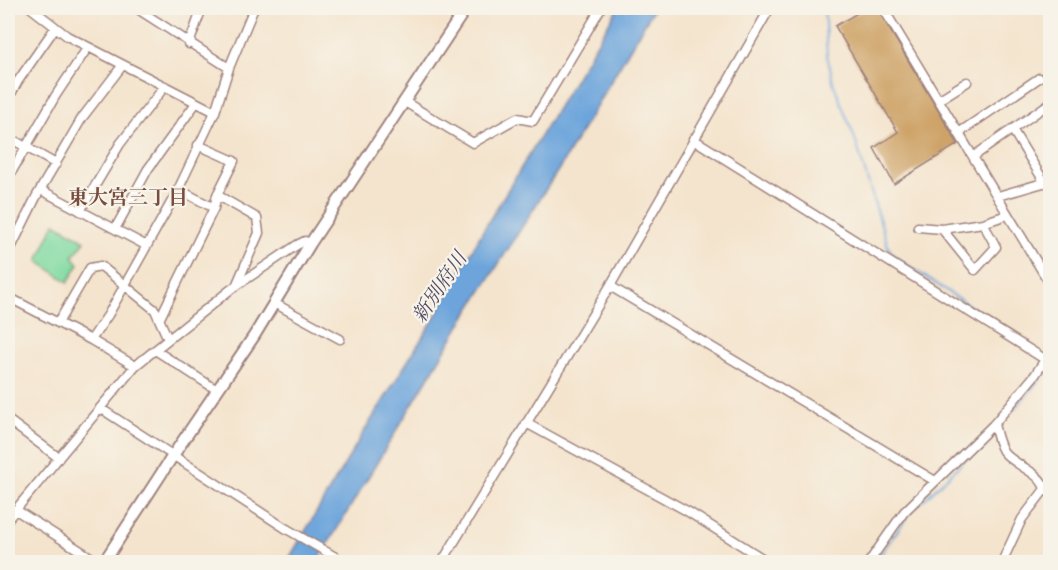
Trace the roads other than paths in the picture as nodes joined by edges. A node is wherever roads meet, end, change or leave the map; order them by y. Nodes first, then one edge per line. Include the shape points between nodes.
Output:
1 (31, 8) edge
2 (136, 8) edge
3 (202, 8) edge
4 (254, 8) edge
5 (466, 8) edge
6 (601, 8) edge
7 (770, 8) edge
8 (883, 8) edge
9 (56, 28) junction
10 (189, 44) junction
11 (88, 47) junction
12 (122, 66) junction
13 (229, 68) junction
14 (1039, 78) dead end
15 (967, 82) dead end
16 (165, 86) junction
17 (8, 99) edge
18 (940, 99) junction
19 (405, 102) junction
20 (196, 103) junction
21 (1050, 103) edge
22 (215, 112) junction
23 (1012, 129) junction
24 (960, 132) junction
25 (8, 137) edge
26 (693, 139) junction
27 (198, 145) junction
28 (25, 147) junction
29 (974, 156) junction
30 (56, 164) junction
31 (8, 178) edge
32 (1048, 182) edge
33 (178, 189) junction
34 (41, 190) junction
35 (217, 195) junction
36 (998, 196) junction
37 (214, 208) junction
38 (80, 211) junction
39 (1007, 215) junction
40 (983, 223) junction
41 (918, 227) dead end
42 (115, 229) junction
43 (942, 229) junction
44 (310, 244) junction
45 (147, 246) junction
46 (8, 254) edge
47 (124, 285) junction
48 (1050, 285) edge
49 (236, 286) junction
50 (610, 286) junction
51 (8, 297) edge
52 (274, 303) junction
53 (160, 318) junction
54 (58, 322) junction
55 (168, 339) junction
56 (340, 339) dead end
57 (91, 340) junction
58 (155, 350) junction
59 (1050, 352) edge
60 (1046, 360) junction
61 (135, 366) junction
62 (217, 390) junction
63 (100, 408) junction
64 (8, 420) edge
65 (526, 423) junction
66 (994, 424) junction
67 (174, 454) junction
68 (59, 458) junction
69 (934, 481) junction
70 (1048, 491) edge
71 (16, 510) junction
72 (8, 519) edge
73 (342, 561) edge
74 (98, 562) edge
75 (104, 562) edge
76 (443, 562) edge
77 (768, 562) edge
78 (869, 562) edge
79 (1002, 562) edge

1 - 9 street
2 - 10 street
3 - 10 street
4 - 13 street
5 - 19 street
6 - 19 street via 533,121 518,118 473,143
7 - 26 street
8 - 18 street
9 - 11 street
9 - 17 street
10 - 13 street
11 - 12 street
11 - 28 street
12 - 16 street
12 - 30 street via 82,118
13 - 22 street
14 - 24 street
15 - 18 street
16 - 20 street
16 - 38 street via 120,144
18 - 24 street
19 - 44 street
20 - 22 street
20 - 42 street via 148,169
21 - 23 street
22 - 27 street
23 - 29 street
23 - 32 street
24 - 29 street
25 - 28 street
26 - 50 street
26 - 60 street
27 - 33 street
27 - 35 street via 234,161
28 - 30 street
28 - 31 street
29 - 36 street
30 - 34 street
32 - 36 street
33 - 37 street
33 - 45 street
34 - 38 street
34 - 46 street
35 - 37 street
35 - 49 street via 257,218 259,233
36 - 39 street
37 - 53 street
38 - 42 street
39 - 40 street
39 - 48 street
40 - 43 street
40 - 43 street via 996,247 975,270
41 - 43 street
42 - 45 street
44 - 49 street via 305,241 297,245
44 - 52 street
45 - 47 street
47 - 53 street
47 - 54 street via 100,266 90,268
47 - 57 street
49 - 55 street
50 - 65 street
50 - 69 street
51 - 54 street
52 - 56 street
52 - 62 street
53 - 55 street
54 - 57 street
55 - 58 street
57 - 61 street
58 - 61 street
58 - 62 street
59 - 60 street
60 - 66 street
61 - 63 street
62 - 67 street
63 - 67 street
63 - 68 street
64 - 68 street
65 - 76 street
65 - 77 street via 687,511
66 - 69 street
66 - 70 street via 1004,453 1034,474
67 - 73 street
67 - 75 street
68 - 71 street
69 - 78 street via 904,512
70 - 79 street via 1022,519
71 - 72 street
71 - 74 street

